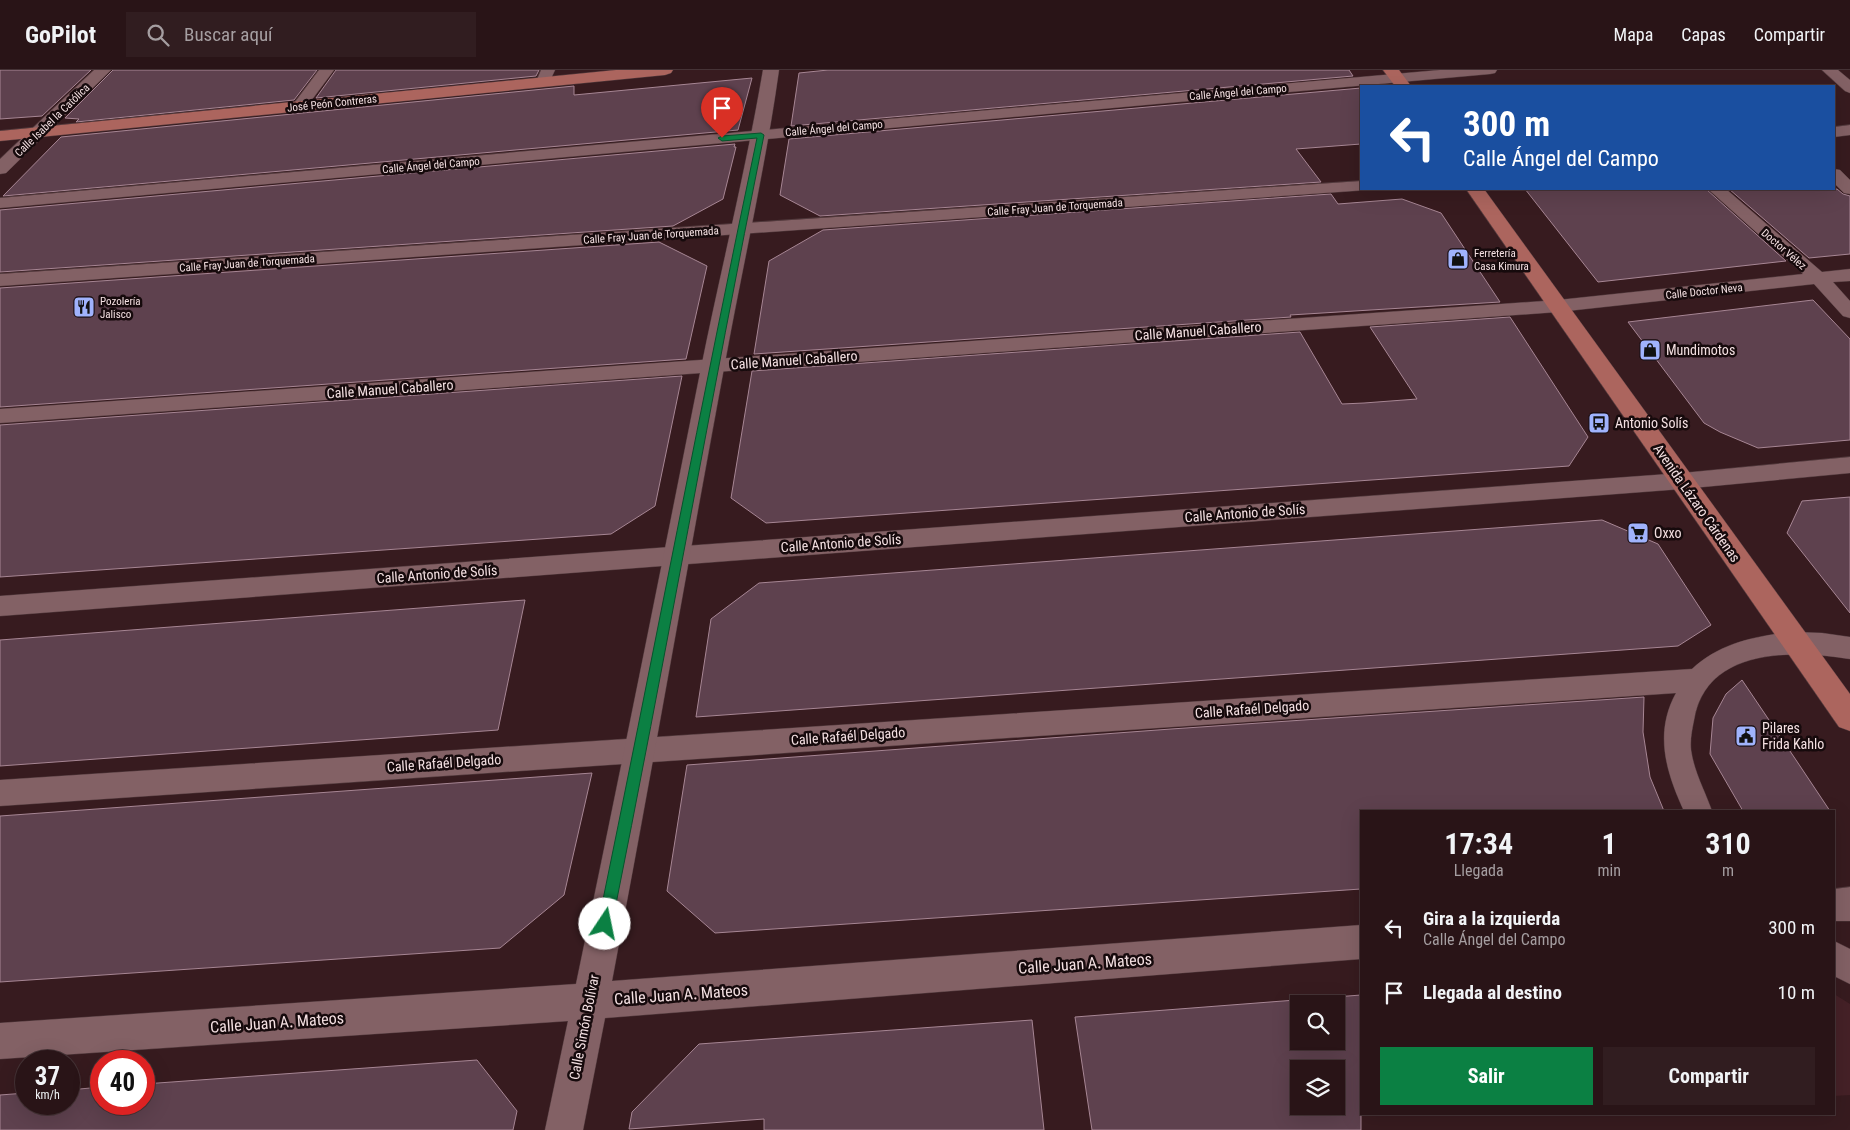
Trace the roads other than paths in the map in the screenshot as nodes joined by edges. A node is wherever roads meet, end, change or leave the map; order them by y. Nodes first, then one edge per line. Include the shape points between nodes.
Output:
1 (103, 70) edge
2 (327, 70) edge
3 (665, 70) edge
4 (771, 70) edge
5 (1490, 70) edge
6 (1829, 70) edge
7 (546, 76) edge
8 (1397, 78) edge
9 (1850, 88) edge
10 (300, 106) junction
11 (1850, 130) edge
12 (38, 132) junction
13 (1835, 132) edge
14 (761, 135) junction
15 (0, 136) edge
16 (0, 169) edge
17 (1835, 175) edge
18 (1360, 186) edge
19 (1850, 189) edge
20 (1476, 190) edge
21 (1717, 190) edge
22 (0, 203) edge
23 (742, 229) junction
24 (1850, 275) edge
25 (1819, 279) junction
26 (0, 280) edge
27 (1558, 306) junction
28 (1850, 312) edge
29 (713, 366) junction
30 (0, 416) edge
31 (1850, 465) edge
32 (1682, 481) junction
33 (677, 556) junction
34 (0, 606) edge
35 (1796, 642) junction
36 (1850, 648) edge
37 (1696, 680) junction
38 (1850, 718) edge
39 (640, 750) junction
40 (0, 793) edge
41 (1698, 810) edge
42 (1850, 904) edge
43 (1835, 906) edge
44 (1360, 942) edge
45 (1835, 958) edge
46 (1850, 968) edge
47 (590, 1001) junction
48 (0, 1041) edge
49 (564, 1130) edge

1 - 12 street, Calle Isabel la Católica
2 - 10 street
3 - 7 main road, José Peón Contreras
4 - 14 street, Calle Simón Bolívar
5 - 8 street, Calle Ángel del Campo
6 - 9 street
7 - 10 main road, José Peón Contreras
8 - 14 street, Calle Ángel del Campo
10 - 12 main road, José Peón Contreras
11 - 13 street
12 - 15 main road, José Peón Contreras
12 - 16 street, Calle Isabel la Católica
14 - 22 street, Calle Ángel del Campo
14 - 23 street, Calle Simón Bolívar
17 - 19 street
18 - 23 street, Calle Fray Juan de Torquemada
20 - 27 main road, Avenida Lázaro Cárdenas
21 - 25 street, Doctor Vélez
23 - 26 street, Calle Fray Juan de Torquemada
23 - 29 street, Calle Simón Bolívar
24 - 25 street, Calle Doctor Neva
25 - 27 street, Calle Doctor Neva
25 - 28 street, Doctor Vélez
27 - 29 street, Calle Manuel Caballero
27 - 32 main road, Avenida Lázaro Cárdenas
29 - 30 street, Calle Manuel Caballero
29 - 33 street, Calle Simón Bolívar
31 - 32 street, Calle Antonio de Solís
32 - 33 street, Calle Antonio de Solís
32 - 35 main road, Avenida Lázaro Cárdenas
33 - 34 street, Calle Antonio de Solís
33 - 39 street, Calle Simón Bolívar
35 - 36 street
35 - 37 street via 1756,646 1722,659
35 - 38 main road, Avenida Lázaro Cárdenas
37 - 39 street, Calle Rafaél Delgado
37 - 41 street via 1682,706 1677,739 1684,778
39 - 40 street, Calle Rafaél Delgado
39 - 47 street, Calle Simón Bolívar
42 - 43 street
44 - 47 street, Calle Juan A. Mateos
45 - 46 street
47 - 48 street, Calle Juan A. Mateos
47 - 49 street, Calle Simón Bolívar

